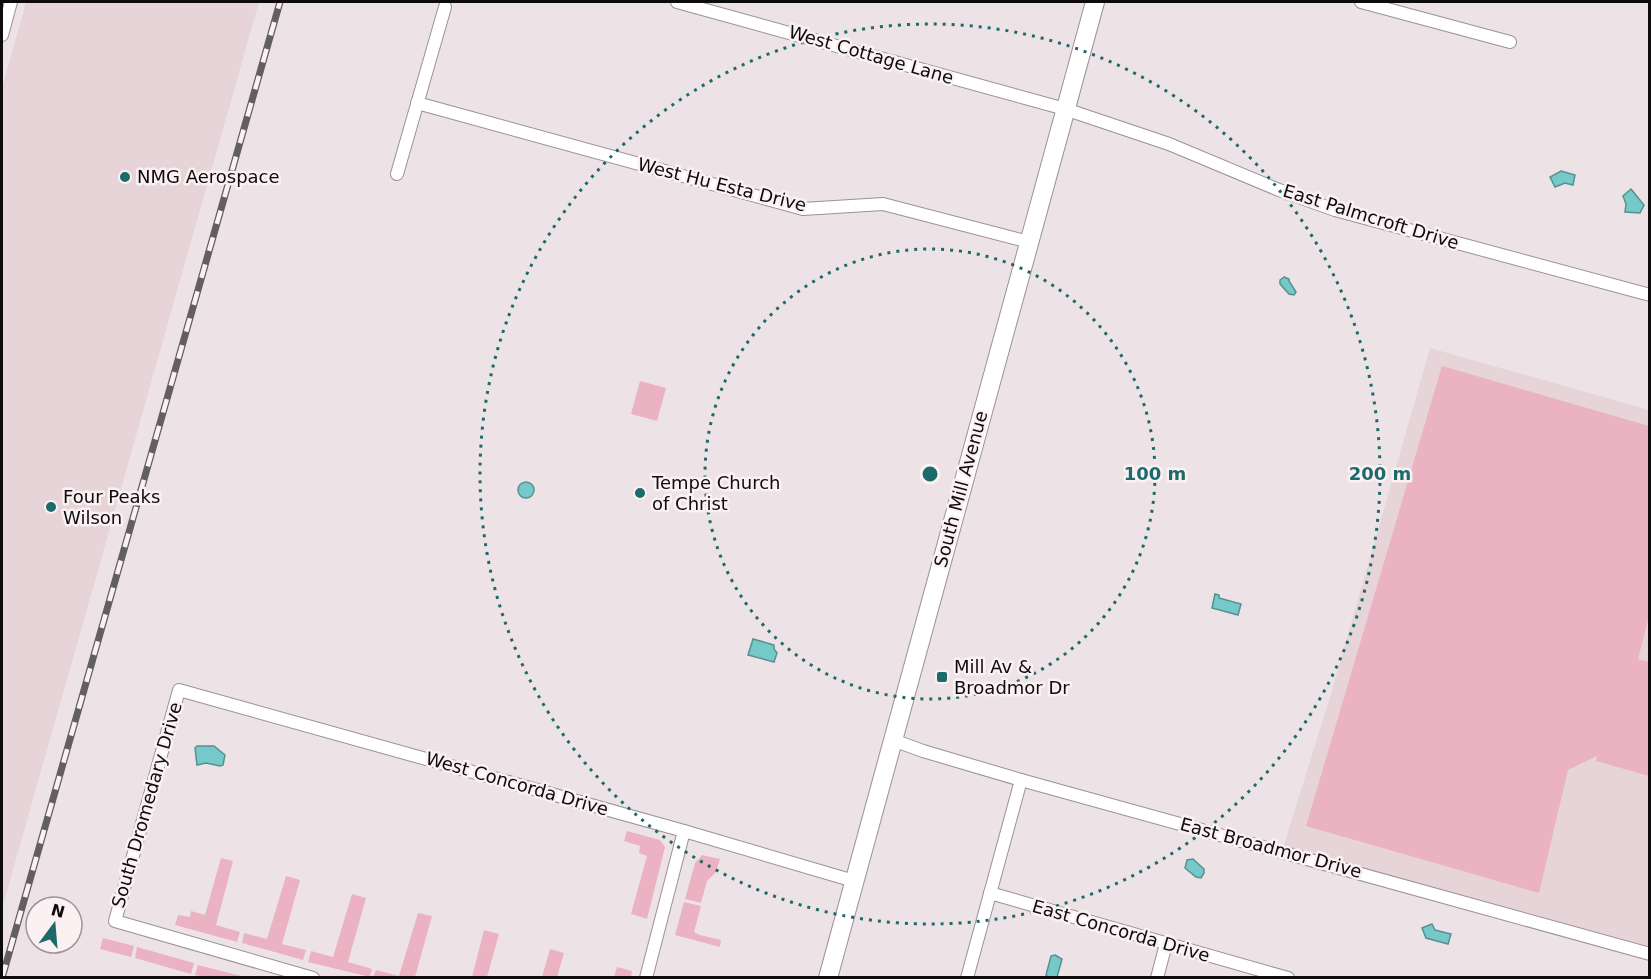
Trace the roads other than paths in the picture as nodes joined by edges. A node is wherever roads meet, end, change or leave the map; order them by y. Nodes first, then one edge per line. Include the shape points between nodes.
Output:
1 (11, 2) edge
2 (677, 2) edge
3 (1095, 2) edge
4 (1361, 2) edge
5 (445, 7) dead end
6 (2, 35) edge
7 (1510, 42) dead end
8 (417, 103) junction
9 (1065, 109) junction
10 (397, 174) dead end
11 (1029, 242) junction
12 (1650, 295) edge
13 (179, 690) joint
14 (893, 740) junction
15 (1021, 780) junction
16 (684, 831) junction
17 (855, 881) junction
18 (990, 893) junction
19 (1166, 944) junction
20 (1650, 954) edge
21 (313, 978) edge
22 (646, 978) edge
23 (828, 978) edge
24 (966, 978) edge
25 (1157, 978) edge
26 (1288, 978) edge

1 - 6 street
2 - 9 street, West Cottage Lane
3 - 9 main road, South Mill Avenue
4 - 7 street
5 - 8 street
8 - 10 street
8 - 11 street, West Hu Esta Drive via 803,209 883,204
9 - 11 main road, South Mill Avenue
9 - 12 street, East Palmcroft Drive via 1169,144 1335,210
11 - 14 main road, South Mill Avenue
13 - 16 street, West Concorda Drive
13 - 21 street, South Dromedary Drive via 115,921
14 - 15 street, East Broadmor Drive
14 - 17 main road, South Mill Avenue
15 - 18 street
15 - 20 street, East Broadmor Drive
16 - 17 street, West Concorda Drive
16 - 22 street
17 - 23 main road, South Mill Avenue
18 - 19 street, East Concorda Drive
18 - 24 street
19 - 25 street
19 - 26 street, East Concorda Drive

